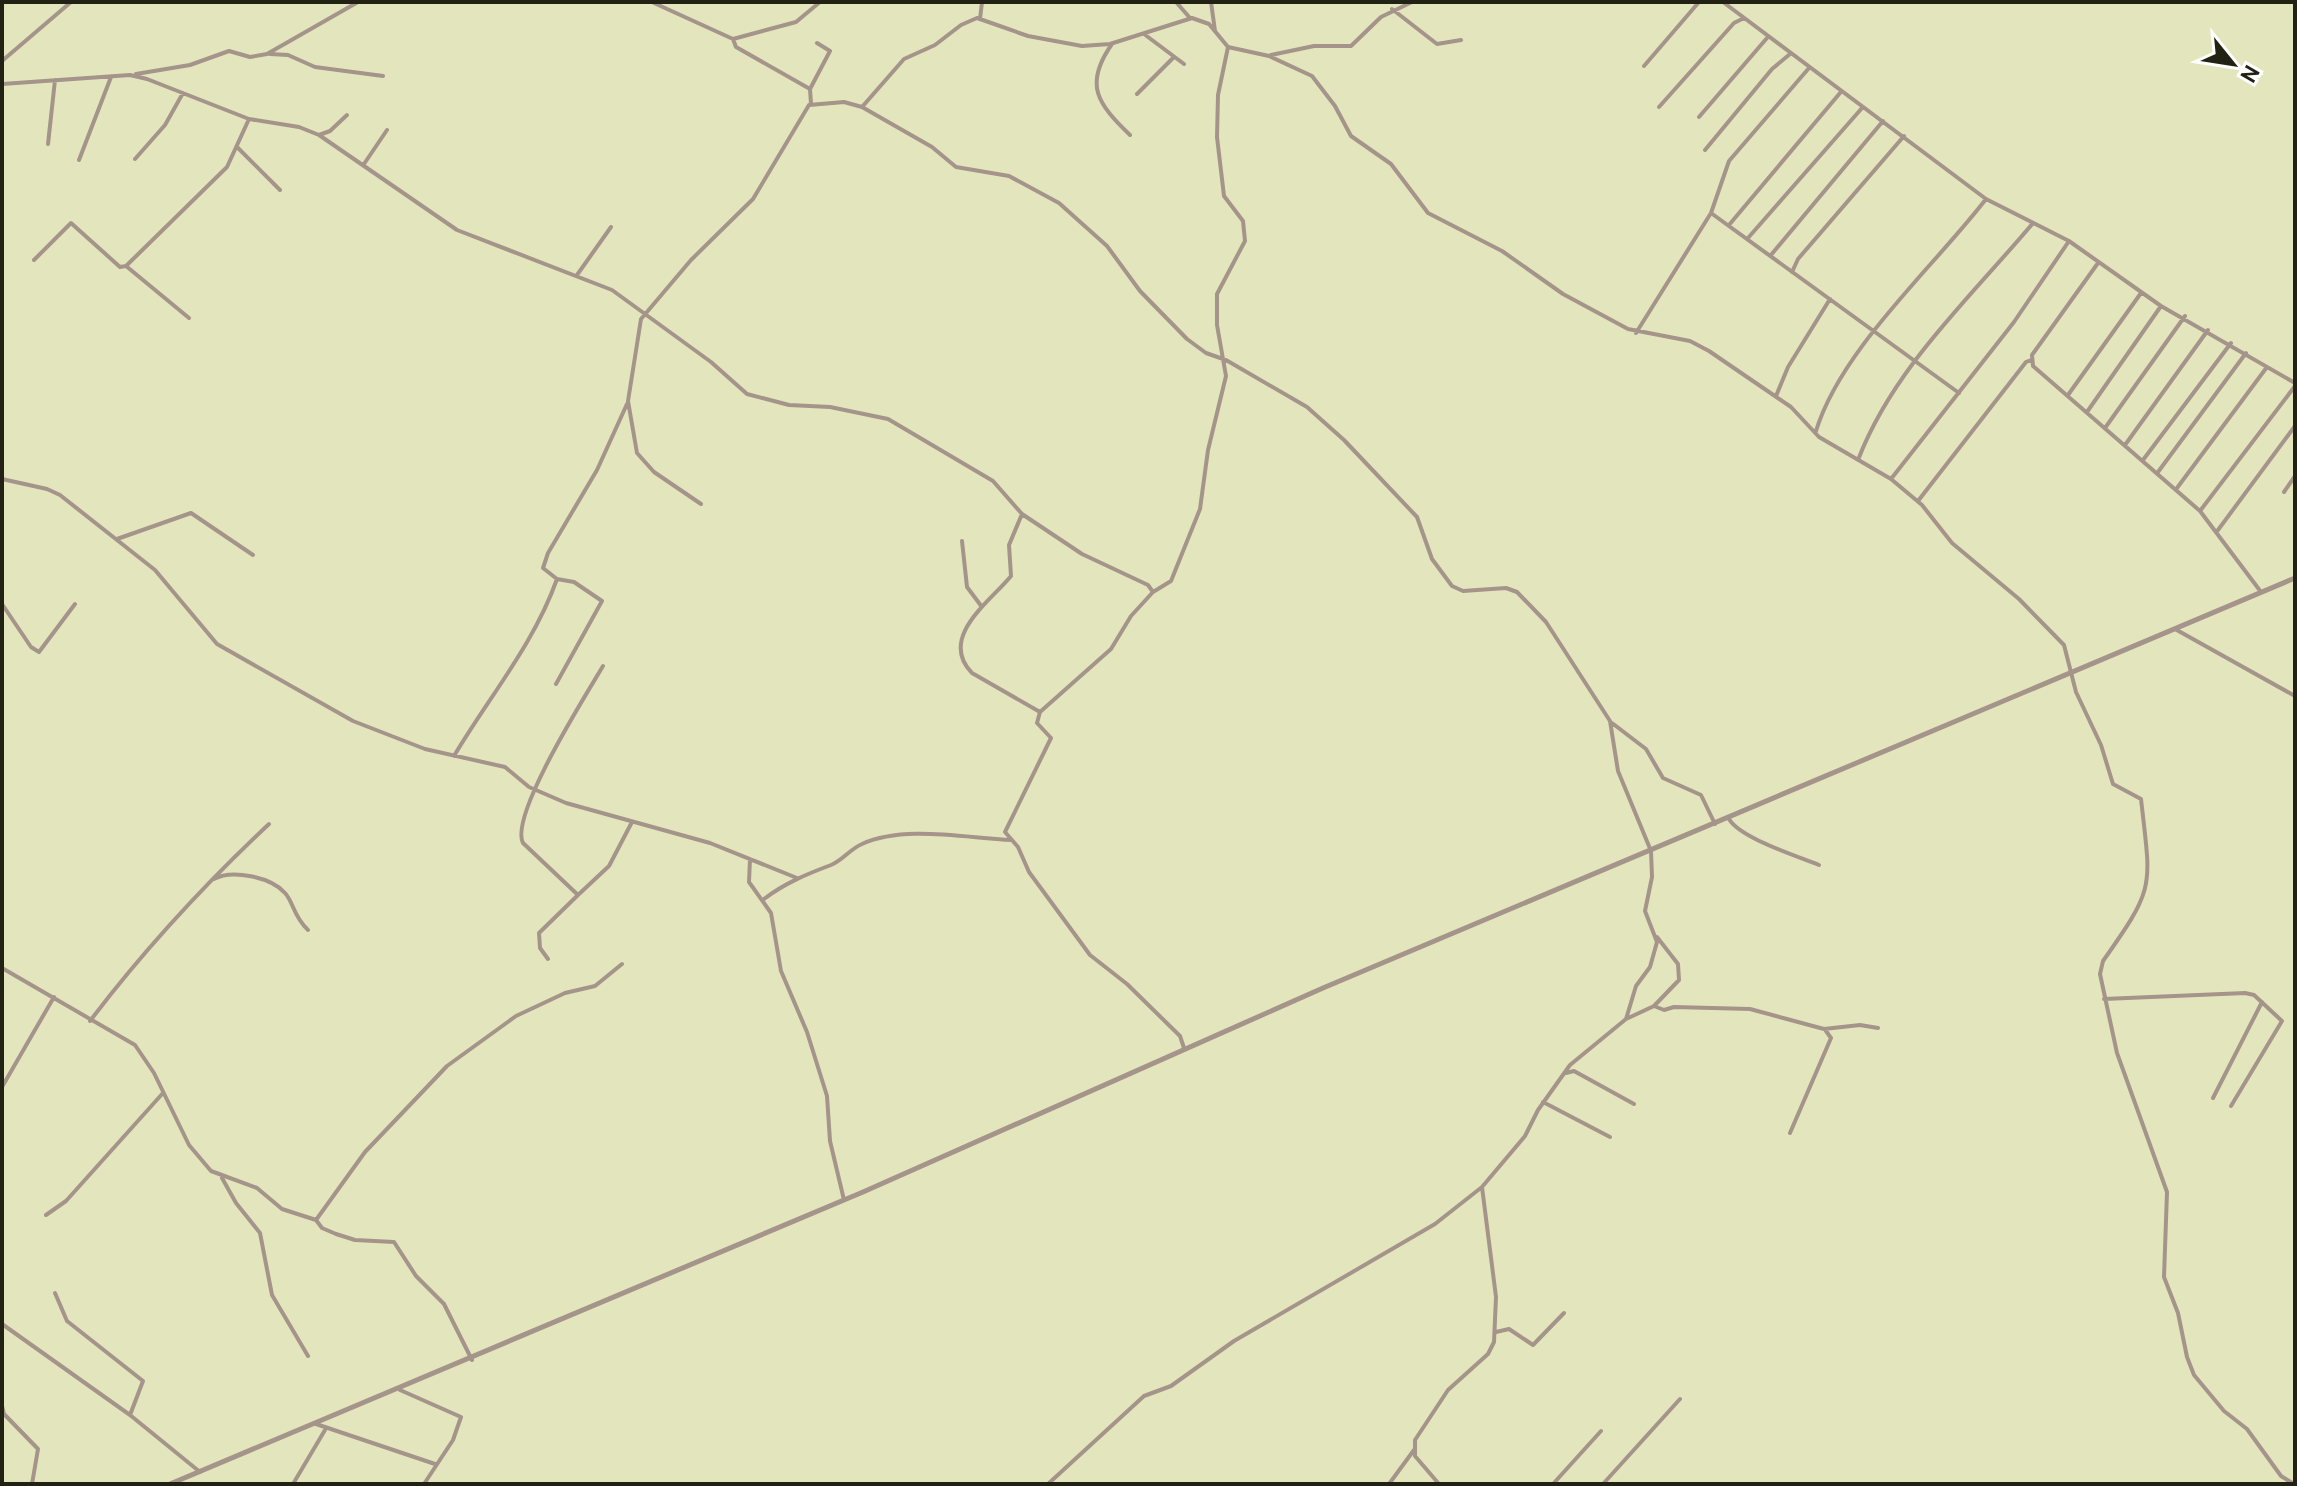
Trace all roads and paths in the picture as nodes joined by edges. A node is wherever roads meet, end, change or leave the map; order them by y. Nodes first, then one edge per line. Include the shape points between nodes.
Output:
1 (71, 2) edge
2 (358, 2) edge
3 (653, 2) edge
4 (820, 2) edge
5 (982, 2) edge
6 (1176, 2) edge
7 (1211, 2) edge
8 (1412, 2) edge
9 (1699, 2) edge
10 (1723, 2) edge
11 (1392, 9) junction
12 (1192, 18) junction
13 (1744, 18) junction
14 (980, 19) junction
15 (1215, 32) junction
16 (1143, 34) junction
17 (1767, 38) junction
18 (733, 39) junction
19 (1461, 40) dead end
20 (1114, 42) junction
21 (817, 43) dead end
22 (1228, 47) junction
23 (267, 54) junction
24 (1790, 54) junction
25 (1269, 56) junction
26 (1174, 57) junction
27 (2, 61) edge
28 (1184, 64) dead end
29 (1644, 66) dead end
30 (1809, 68) junction
31 (130, 75) junction
32 (383, 76) dead end
33 (111, 77) junction
34 (55, 80) junction
35 (2, 84) edge
36 (810, 89) junction
37 (183, 93) junction
38 (1840, 93) junction
39 (1137, 94) dead end
40 (811, 104) junction
41 (862, 107) junction
42 (1659, 107) dead end
43 (1862, 108) junction
44 (347, 115) dead end
45 (1699, 117) dead end
46 (249, 119) junction
47 (1883, 121) junction
48 (387, 130) dead end
49 (319, 135) junction
50 (1130, 135) dead end
51 (1904, 136) junction
52 (48, 144) dead end
53 (237, 147) junction
54 (1705, 150) dead end
55 (135, 159) dead end
56 (79, 160) dead end
57 (363, 165) junction
58 (280, 190) dead end
59 (1986, 199) junction
60 (1711, 213) junction
61 (2033, 223) junction
62 (1729, 225) junction
63 (611, 227) dead end
64 (1748, 238) junction
65 (2069, 241) junction
66 (1771, 255) junction
67 (34, 260) dead end
68 (2098, 263) junction
69 (126, 266) junction
70 (1792, 272) junction
71 (577, 275) junction
72 (2141, 293) junction
73 (1830, 299) junction
74 (2161, 306) junction
75 (644, 313) junction
76 (2185, 316) junction
77 (189, 318) dead end
78 (2208, 329) junction
79 (1871, 332) junction
80 (1636, 333) junction
81 (2231, 343) junction
82 (2246, 353) junction
83 (1226, 360) junction
84 (2031, 360) junction
85 (1914, 362) junction
86 (2267, 367) junction
87 (2295, 385) edge
88 (1959, 393) junction
89 (2068, 395) junction
90 (1776, 396) junction
91 (628, 401) junction
92 (2087, 412) junction
93 (2295, 426) edge
94 (2105, 428) junction
95 (1816, 431) junction
96 (2125, 445) junction
97 (1858, 460) junction
98 (2143, 460) junction
99 (2158, 472) junction
100 (2295, 476) edge
101 (2, 479) edge
102 (1891, 479) junction
103 (2177, 488) junction
104 (2284, 492) dead end
105 (1917, 501) junction
106 (701, 504) dead end
107 (2200, 511) junction
108 (1022, 514) junction
109 (2217, 531) junction
110 (117, 539) junction
111 (962, 541) dead end
112 (253, 555) dead end
113 (2295, 578) edge
114 (557, 579) junction
115 (1153, 592) junction
116 (2261, 592) junction
117 (2, 604) edge
118 (75, 604) dead end
119 (982, 607) junction
120 (2175, 629) junction
121 (603, 666) dead end
122 (2070, 673) junction
123 (556, 684) dead end
124 (2295, 696) edge
125 (1040, 712) junction
126 (1610, 721) junction
127 (454, 757) junction
128 (534, 790) junction
129 (1729, 819) junction
130 (632, 822) junction
131 (269, 824) dead end
132 (1715, 824) junction
133 (1011, 840) junction
134 (1651, 851) junction
135 (750, 859) junction
136 (1819, 865) dead end
137 (797, 878) junction
138 (202, 888) junction
139 (578, 895) junction
140 (764, 899) junction
141 (308, 930) dead end
142 (1656, 937) junction
143 (548, 959) dead end
144 (622, 964) dead end
145 (2, 968) edge
146 (54, 997) junction
147 (2104, 999) junction
148 (2262, 1002) junction
149 (1654, 1006) junction
150 (1626, 1019) junction
151 (90, 1021) junction
152 (1878, 1028) dead end
153 (1824, 1029) junction
154 (1184, 1048) junction
155 (1564, 1074) junction
156 (2, 1087) edge
157 (163, 1093) junction
158 (2213, 1098) dead end
159 (1543, 1102) junction
160 (1634, 1104) dead end
161 (2231, 1106) dead end
162 (1790, 1133) dead end
163 (1610, 1137) dead end
164 (221, 1176) junction
165 (1482, 1187) junction
166 (844, 1201) junction
167 (46, 1215) dead end
168 (316, 1220) junction
169 (55, 1293) dead end
170 (1564, 1313) dead end
171 (2, 1324) edge
172 (1496, 1332) junction
173 (308, 1356) dead end
174 (472, 1360) junction
175 (400, 1390) junction
176 (1680, 1399) dead end
177 (2, 1406) edge
178 (130, 1415) junction
179 (316, 1424) junction
180 (325, 1430) junction
181 (1601, 1431) dead end
182 (1414, 1450) junction
183 (435, 1464) junction
184 (200, 1472) junction
185 (32, 1484) edge
186 (170, 1484) edge
187 (293, 1484) edge
188 (424, 1484) edge
189 (1048, 1484) edge
190 (1389, 1484) edge
191 (1439, 1484) edge
192 (1553, 1484) edge
193 (1603, 1484) edge
194 (2294, 1484) edge

1 - 27 street
2 - 23 street
3 - 18 street
4 - 18 street via 796,22
5 - 14 street
6 - 12 street
7 - 15 street
8 - 11 street
9 - 29 street
10 - 13 street
11 - 19 street via 1437,44
11 - 25 street via 1351,46 1314,46
12 - 15 street via 1207,22
12 - 16 street
13 - 17 street
13 - 42 street
14 - 20 street via 1057,44
14 - 41 street via 904,59
15 - 22 street
16 - 20 street
16 - 26 street
17 - 24 street
17 - 45 street
18 - 36 street via 736,47
20 - 50 street via 1099,63 1097,94
21 - 36 street via 830,51
22 - 25 street
22 - 83 street via 1218,95 1217,137 1224,196 1243,221 1245,241 1216,298
23 - 31 street via 250,57 229,51 190,65
23 - 32 street
24 - 30 street
24 - 54 street
25 - 80 street via 1315,78 1351,136 1391,164 1428,213 1502,251 1582,306
26 - 28 street
26 - 39 street
30 - 38 street
30 - 60 street via 1733,154
31 - 33 street
31 - 37 street
33 - 34 street
33 - 56 street
34 - 35 street
34 - 52 street
36 - 40 street
37 - 46 street
37 - 55 street via 165,125
38 - 43 street
38 - 62 street
40 - 41 street
40 - 75 street via 753,199
41 - 83 street via 956,167 1009,176 1048,195 1103,241 1140,291 1187,339
43 - 47 street
43 - 64 street
44 - 49 street
46 - 49 street
46 - 53 street
47 - 51 street
47 - 66 street
48 - 57 street
49 - 57 street
51 - 59 street
51 - 70 street
53 - 58 street
53 - 69 street via 205,192
57 - 71 street via 467,235
59 - 61 street
59 - 79 street
60 - 62 street
60 - 80 street
61 - 65 street
61 - 85 street
62 - 64 street
63 - 71 street
64 - 66 street
65 - 68 street
65 - 88 street
66 - 70 street
67 - 69 street via 71,223 120,267
68 - 72 street
68 - 84 street
69 - 77 street
70 - 73 street
71 - 75 street via 612,290
72 - 74 street
72 - 89 street
73 - 79 street
73 - 90 street
74 - 76 street
74 - 92 street
75 - 91 street
75 - 108 street via 747,394 888,419 993,481
76 - 78 street
76 - 94 street
78 - 81 street
78 - 96 street
79 - 85 street
79 - 95 street via 1833,392
80 - 90 street via 1693,342
81 - 82 street
81 - 98 street
82 - 86 street
82 - 99 street
83 - 115 street via 1200,509 1171,581
83 - 126 street via 1307,407 1344,440 1417,517 1432,559 1452,586 1517,592 1546,622
84 - 89 street
84 - 105 street
85 - 88 street
85 - 97 street via 1868,433
86 - 87 street
86 - 103 street
87 - 107 street
88 - 102 street
89 - 92 street
90 - 95 street
91 - 106 street via 637,453 654,472
91 - 114 street via 597,470 548,553 543,568
92 - 94 street
93 - 109 street
94 - 96 street
95 - 97 street
96 - 98 street
97 - 102 street
98 - 99 street
99 - 103 street
100 - 104 street
101 - 110 street via 60,495
102 - 105 street
103 - 107 street
105 - 122 street via 1959,550 2059,639
107 - 109 street
108 - 115 street
108 - 119 street via 1009,545 1011,576
109 - 116 street
110 - 112 street via 191,513
110 - 127 street via 166,581 224,649 360,724
111 - 119 street via 967,587
113 - 116 street
114 - 123 street via 574,582 602,601
114 - 127 street via 514,666
115 - 125 street via 1128,619 1111,649
116 - 120 street
117 - 118 street via 39,652
119 - 125 street via 964,632 966,666
120 - 122 street
120 - 124 street
121 - 128 street
122 - 129 street
122 - 147 street via 2113,784 2141,799 2150,859 2144,898 2101,966
125 - 133 street via 1037,723 1051,738 1005,832
126 - 132 street via 1646,749 1663,778 1701,795
126 - 134 street via 1618,771
127 - 128 street via 508,768
128 - 130 street
128 - 139 street via 520,840
129 - 132 street
129 - 136 street via 1733,826
130 - 135 street
130 - 139 street via 609,866
131 - 138 street
132 - 134 street
133 - 137 street via 895,834
133 - 154 street via 1090,955 1180,1036
134 - 142 street via 1645,911
134 - 154 street
135 - 137 street
135 - 140 street via 749,882
137 - 140 street
138 - 141 street via 222,876 266,880 287,895 293,914
138 - 151 street
139 - 143 street via 539,933
140 - 166 street via 781,971 827,1096 830,1141
142 - 149 street via 1678,964 1680,976
142 - 150 street via 1653,960 1636,986
144 - 168 street via 595,986 565,993 516,1016 447,1066 373,1143
145 - 146 street
146 - 151 street
146 - 156 street
147 - 148 street via 2236,993
147 - 194 street via 2117,1053 2167,1192 2164,1277 2194,1375 2247,1429 2281,1476
148 - 158 street
148 - 161 street via 2282,1021
149 - 150 street
149 - 153 street via 1750,1009
150 - 155 street
151 - 157 street via 135,1045
152 - 153 street
153 - 162 street via 1831,1038
154 - 166 street
155 - 159 street
155 - 160 street via 1574,1071
157 - 164 street via 189,1145
157 - 167 street via 66,1201
159 - 163 street
159 - 165 street via 1525,1136
164 - 168 street via 257,1188 282,1209
164 - 173 street via 260,1233 272,1295
165 - 172 street
165 - 189 street via 1435,1224 1234,1341 1171,1386 1144,1396
166 - 174 street
168 - 174 street via 322,1228 355,1240 394,1242 416,1276 444,1304
169 - 178 street via 67,1321 143,1381
170 - 172 street via 1533,1345 1509,1329
171 - 178 street
172 - 182 street via 1488,1354 1457,1380 1420,1428
174 - 175 street
175 - 179 street
175 - 183 street via 461,1417 453,1440
176 - 193 street
177 - 185 street via 38,1449
178 - 184 street
179 - 180 street
179 - 184 street
180 - 183 street
180 - 187 street
181 - 192 street
182 - 190 street
182 - 191 street
183 - 188 street
184 - 186 street

